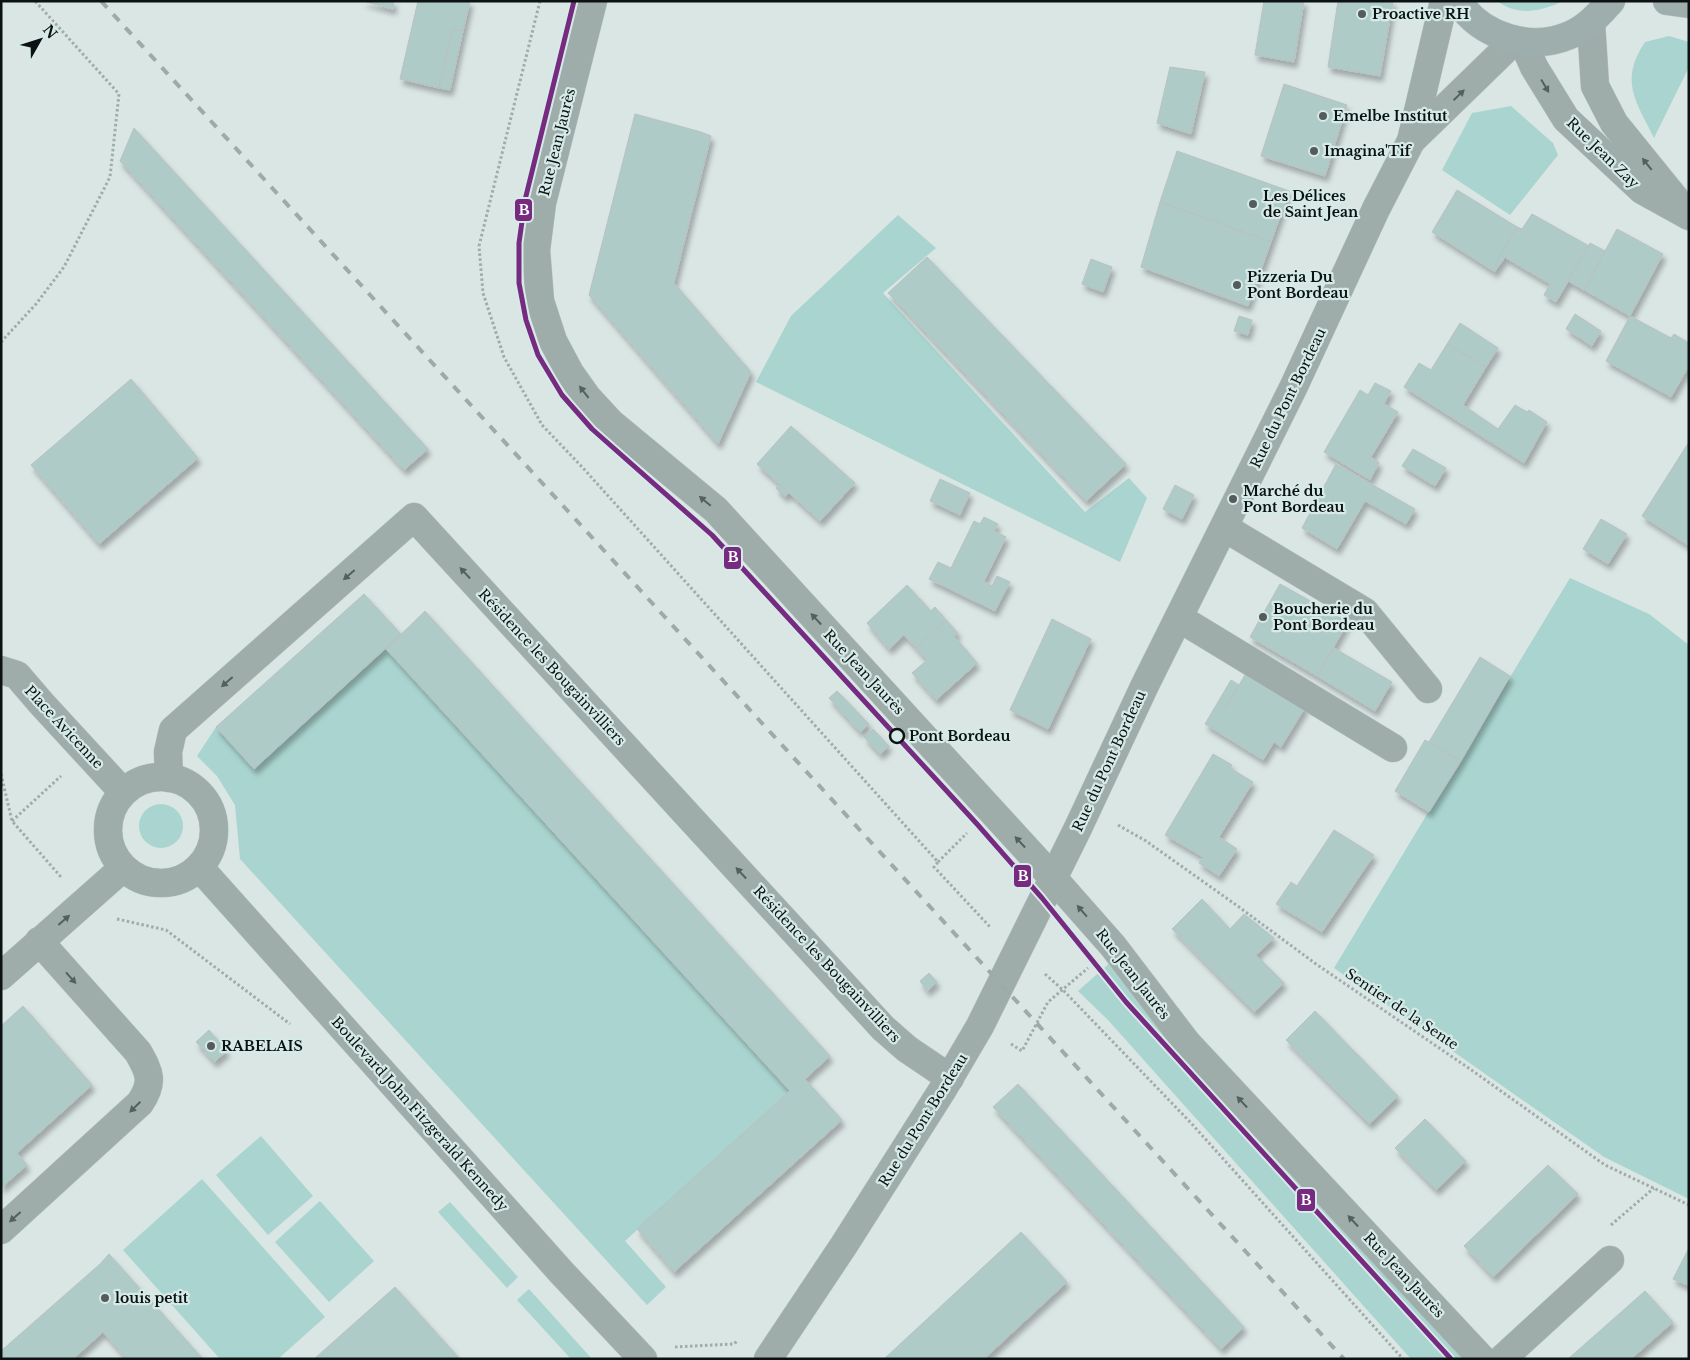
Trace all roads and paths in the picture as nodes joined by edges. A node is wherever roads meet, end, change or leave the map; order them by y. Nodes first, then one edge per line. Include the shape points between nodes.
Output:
1 (35, 1) edge
2 (540, 1) edge
3 (593, 1) edge
4 (1444, 1) edge
5 (1458, 1) edge
6 (1611, 1) edge
7 (1667, 1) edge
8 (1689, 4) edge
9 (1591, 23) junction
10 (1519, 41) junction
11 (1411, 141) junction
12 (1689, 216) edge
13 (1, 342) edge
14 (1225, 528) junction
15 (1179, 618) junction
16 (1, 670) edge
17 (1428, 689) dead end
18 (1393, 748) dead end
19 (68, 770) dead end
20 (1, 774) edge
21 (169, 778) junction
22 (123, 792) junction
23 (12, 821) junction
24 (1117, 824) dead end
25 (970, 831) dead end
26 (938, 862) junction
27 (123, 868) junction
28 (199, 868) junction
29 (1053, 878) junction
30 (67, 883) dead end
31 (112, 918) dead end
32 (39, 941) junction
33 (1017, 950) junction
34 (1093, 963) dead end
35 (1, 976) edge
36 (1062, 990) junction
37 (295, 1027) dead end
38 (1007, 1041) dead end
39 (950, 1078) junction
40 (1654, 1188) junction
41 (1689, 1205) edge
42 (1, 1230) edge
43 (1610, 1260) joint
44 (738, 1340) dead end
45 (673, 1348) dead end
46 (644, 1359) edge
47 (768, 1359) edge
48 (1403, 1359) edge
49 (1482, 1359) edge
50 (1502, 1359) edge

1 - 13 path via 119,94 110,176 64,267
2 - 26 path via 479,246 483,293 504,357 542,425
29 -> 3 street, Rue Jean Jaurès via 716,510 612,423 570,373 540,301 536,250 542,203
4 - 11 street, Rue du Pont Bordeau
5 - 10 main road via 1464,11 1487,30
6 - 9 main road
7 - 8 main road
9 - 10 main road via 1570,35 1547,42
12 -> 9 street, Rue Jean Zay via 1614,122 1595,86
11 -> 10 street, Rue du Pont Bordeau
10 -> 12 street, Rue Jean Zay via 1566,119 1642,190
11 - 14 street, Rue du Pont Bordeau
14 - 15 street, Rue du Pont Bordeau
14 - 17 street via 1365,612
15 - 18 street
15 - 29 street, Rue du Pont Bordeau
16 - 22 street, Place Avicenne via 17,675
19 - 23 path
20 - 23 path
21 - 22 street via 152,777
21 - 28 street via 184,782 208,805 213,821 213,838
39 -> 21 street, Résidence les Bougainvilliers via 883,1028 414,517 173,730 168,752
22 - 27 street via 108,821 108,838 113,854
23 - 30 path
24 - 40 path, Sentier de la Sente via 1146,841 1605,1165
25 - 26 path
26 - 33 path via 934,867 997,935
27 - 28 street via 136,878 152,883 169,883 185,878
32 -> 27 street
28 - 46 street, Boulevard John Fitzgerald Kennedy via 556,1266
29 - 33 street, Rue du Pont Bordeau
49 -> 29 street, Rue Jean Jaurès via 1187,1043 1113,946
31 - 37 path via 166,930
32 - 35 street
32 -> 42 street via 138,1052 150,1081 148,1092 140,1103
33 - 36 path
33 - 39 street, Rue du Pont Bordeau
34 - 36 path
36 - 38 path via 1048,1002 1022,1051
36 - 48 path via 1191,1123
39 - 47 street, Rue du Pont Bordeau
40 - 41 path, Sentier de la Sente
40 - 43 path via 1598,1235
43 - 50 street
44 - 45 path via 734,1344

